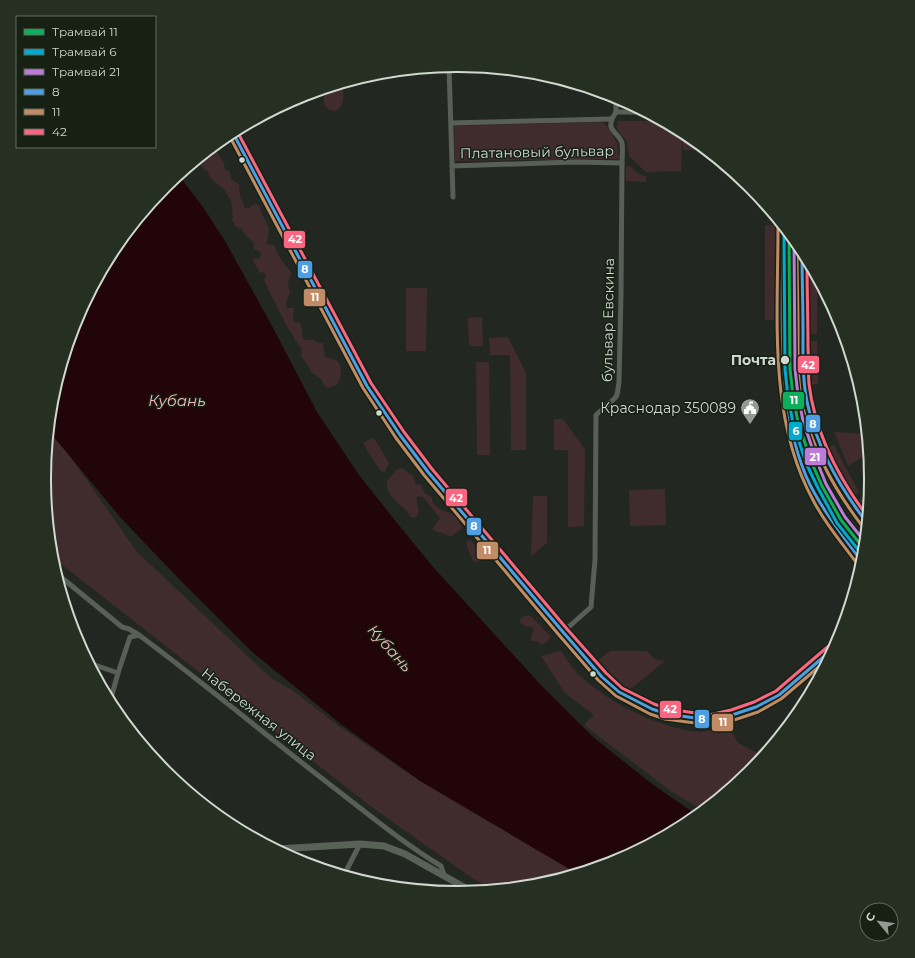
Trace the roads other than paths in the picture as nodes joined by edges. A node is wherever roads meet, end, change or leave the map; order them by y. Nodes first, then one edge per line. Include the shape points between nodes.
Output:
1 (449, 72) edge
2 (616, 104) edge
3 (616, 112) junction
4 (633, 112) edge
5 (611, 119) junction
6 (451, 123) junction
7 (236, 139) edge
8 (622, 163) junction
9 (452, 166) junction
10 (453, 197) dead end
11 (783, 236) edge
12 (795, 253) edge
13 (783, 254) junction
14 (802, 264) edge
15 (862, 518) edge
16 (857, 555) edge
17 (64, 580) edge
18 (122, 627) junction
19 (563, 632) junction
20 (139, 635) junction
21 (130, 637) junction
22 (823, 658) edge
23 (96, 666) edge
24 (118, 673) junction
25 (112, 693) edge
26 (360, 844) junction
27 (288, 848) edge
28 (346, 870) edge
29 (444, 875) junction
30 (462, 886) edge

1 - 6 street
2 - 3 street
3 - 4 street
3 - 5 street
5 - 6 street
5 - 8 street, бульвар Евскина via 612,130 622,142
6 - 9 street
7 - 19 main road via 380,406 428,472
8 - 9 street, Платановый бульвар
8 - 19 street, бульвар Евскина via 619,382 615,398 596,415 595,560 591,607
9 - 10 street
11 - 13 main road
12 - 13 main road
13 - 16 main road via 783,369 792,431 802,464 817,496
14 - 15 main road via 804,379 808,409 820,445 836,479 850,504
17 - 18 street, Набережная улица
18 - 20 street, Набережная улица
18 - 21 street
19 - 22 main road via 602,677 628,698 667,714 710,720 756,707 779,695
20 - 21 street
20 - 29 street, Набережная улица via 388,830 441,866
21 - 24 street
23 - 24 street
24 - 25 street
26 - 27 main road
26 - 28 street
26 - 29 main road via 384,846
29 - 30 main road

